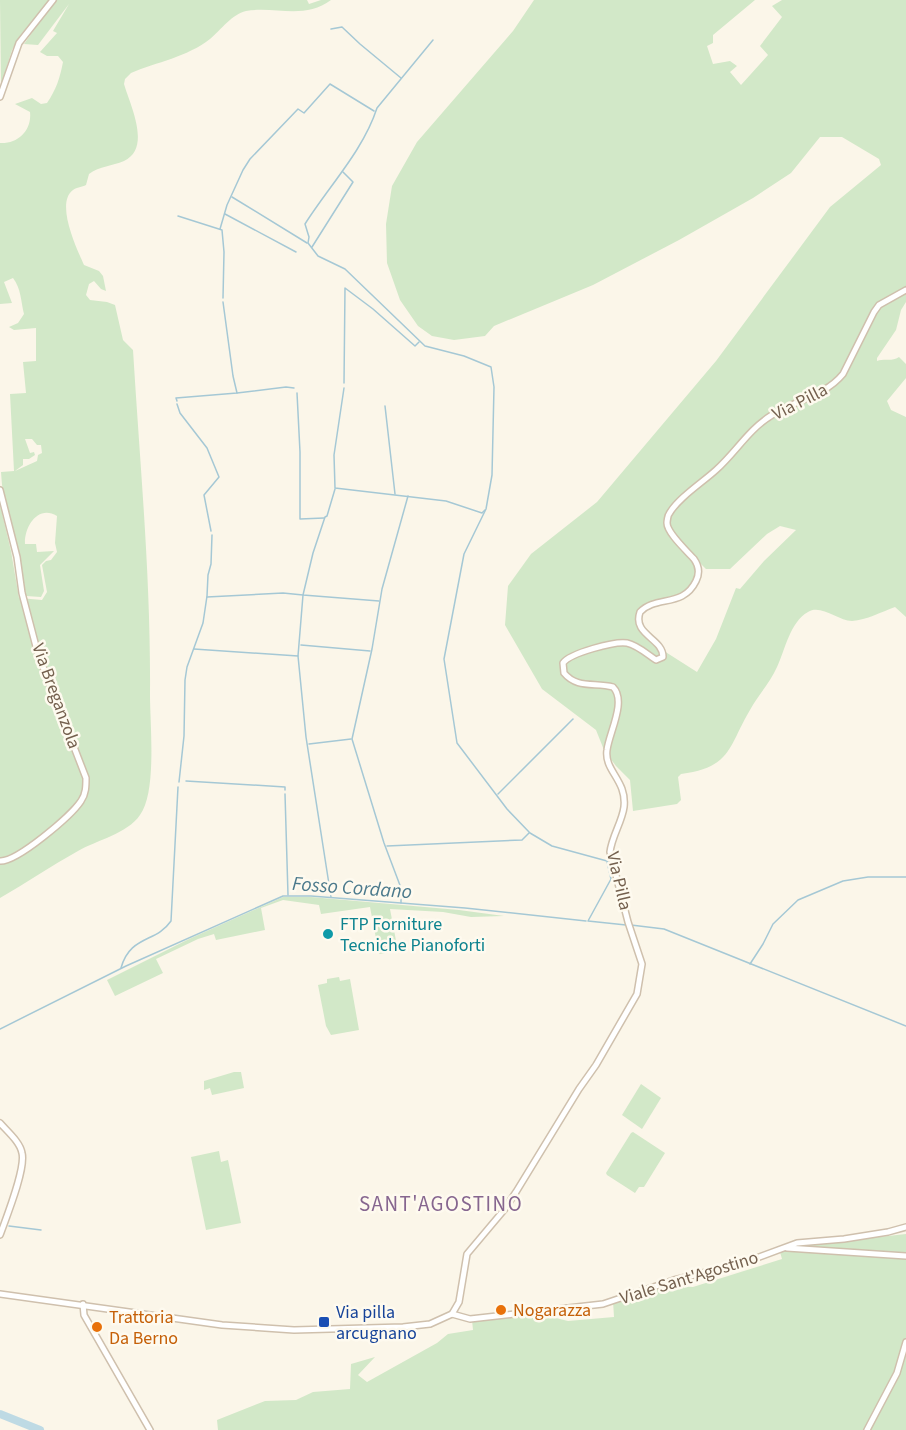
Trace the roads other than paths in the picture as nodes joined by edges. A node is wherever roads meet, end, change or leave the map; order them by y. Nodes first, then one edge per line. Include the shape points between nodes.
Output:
1 (53, 0) edge
2 (0, 97) edge
3 (906, 291) edge
4 (0, 490) edge
5 (0, 861) edge
6 (0, 1123) edge
7 (906, 1227) edge
8 (0, 1235) edge
9 (785, 1248) junction
10 (906, 1256) edge
11 (0, 1294) edge
12 (82, 1304) junction
13 (454, 1312) junction
14 (906, 1342) edge
15 (150, 1430) edge
16 (867, 1430) edge

1 - 2 main road via 18,44
3 - 13 main road, Via Pilla via 879,305 837,382 757,426 730,457 668,514 669,530 698,564 699,574 683,596 640,612 638,623 643,633 661,648 663,657 656,660 625,642 573,654 563,663 564,673 572,681 613,687 618,696 607,759 624,794 624,809 610,852 642,964 637,994 516,1192 466,1254
4 - 5 main road, Via Breganzola via 38,654 86,778 85,793 76,806 24,852 6,862
6 - 8 main road via 23,1156
7 - 9 main road, Viale Sant'Agostino
9 - 10 main road
9 - 13 main road, Viale Sant'Agostino via 603,1304 470,1319
11 - 12 main road
12 - 13 main road via 222,1325 294,1330 430,1324
12 - 15 main road via 84,1315
14 - 16 main road via 897,1373

